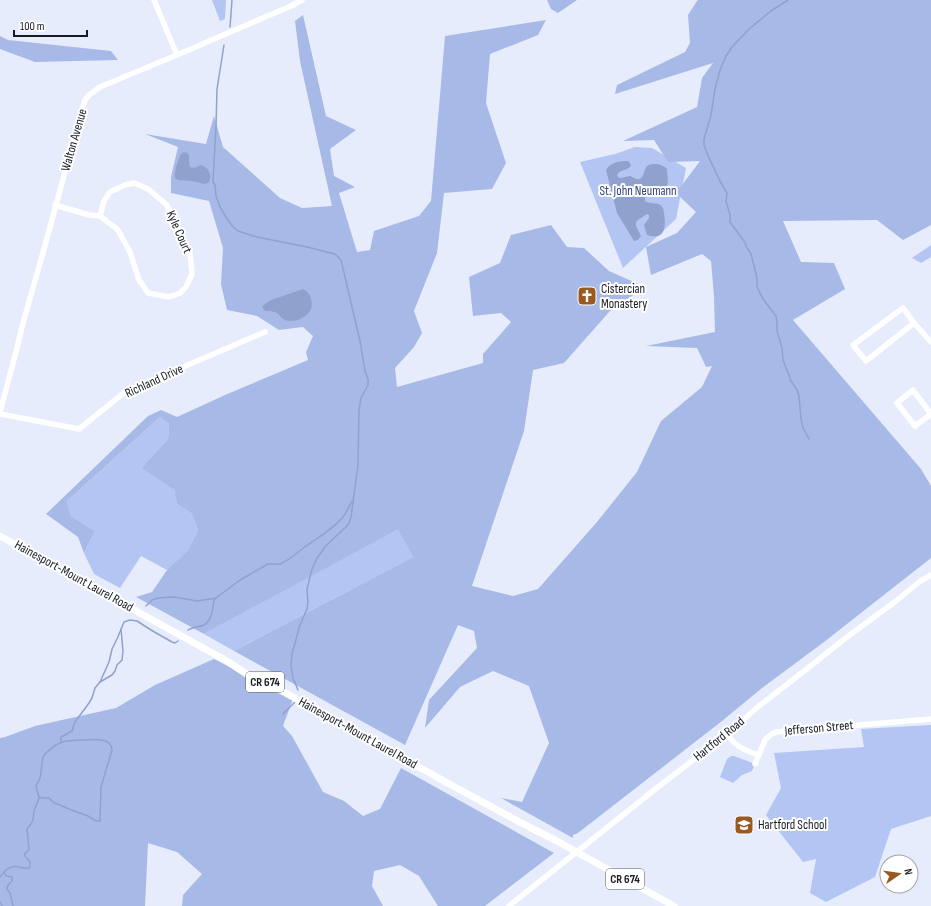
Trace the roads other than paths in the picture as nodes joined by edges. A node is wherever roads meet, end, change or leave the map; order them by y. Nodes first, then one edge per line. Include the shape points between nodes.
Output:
1 (154, 0) edge
2 (302, 0) edge
3 (177, 55) junction
4 (55, 205) junction
5 (100, 216) junction
6 (914, 324) junction
7 (265, 332) dead end
8 (931, 342) edge
9 (0, 413) edge
10 (931, 414) edge
11 (0, 536) edge
12 (931, 575) edge
13 (931, 719) edge
14 (727, 734) junction
15 (759, 754) junction
16 (755, 764) dead end
17 (577, 852) junction
18 (509, 906) edge
19 (674, 906) edge

1 - 3 street
2 - 3 street, Walton Avenue
3 - 4 street, Walton Avenue via 100,87 89,95 85,100
4 - 5 street, Kyle Court
4 - 9 street, Walton Avenue
5 - 5 street, Kyle Court via 118,230 130,252 139,280 148,293 169,296 180,293 186,287 192,274 190,253 167,205 148,189 134,183 117,188 110,192 104,201
6 - 6 street via 903,308 853,345 866,361
6 - 8 street
7 - 9 street, Richland Drive via 125,392 79,429
10 - 10 street via 915,426 897,403 913,390
11 - 17 main road, Hainesport-Mount Laurel Road / CR 674 via 248,675 260,679
12 - 14 street, Hartford Road via 759,706
13 - 15 street, Jefferson Street via 781,731 767,737
14 - 15 street via 740,748
14 - 17 street, Hartford Road
15 - 16 street, Jefferson Street
17 - 18 street, Hartford Road
17 - 19 main road, Hainesport-Mount Laurel Road / CR 674

